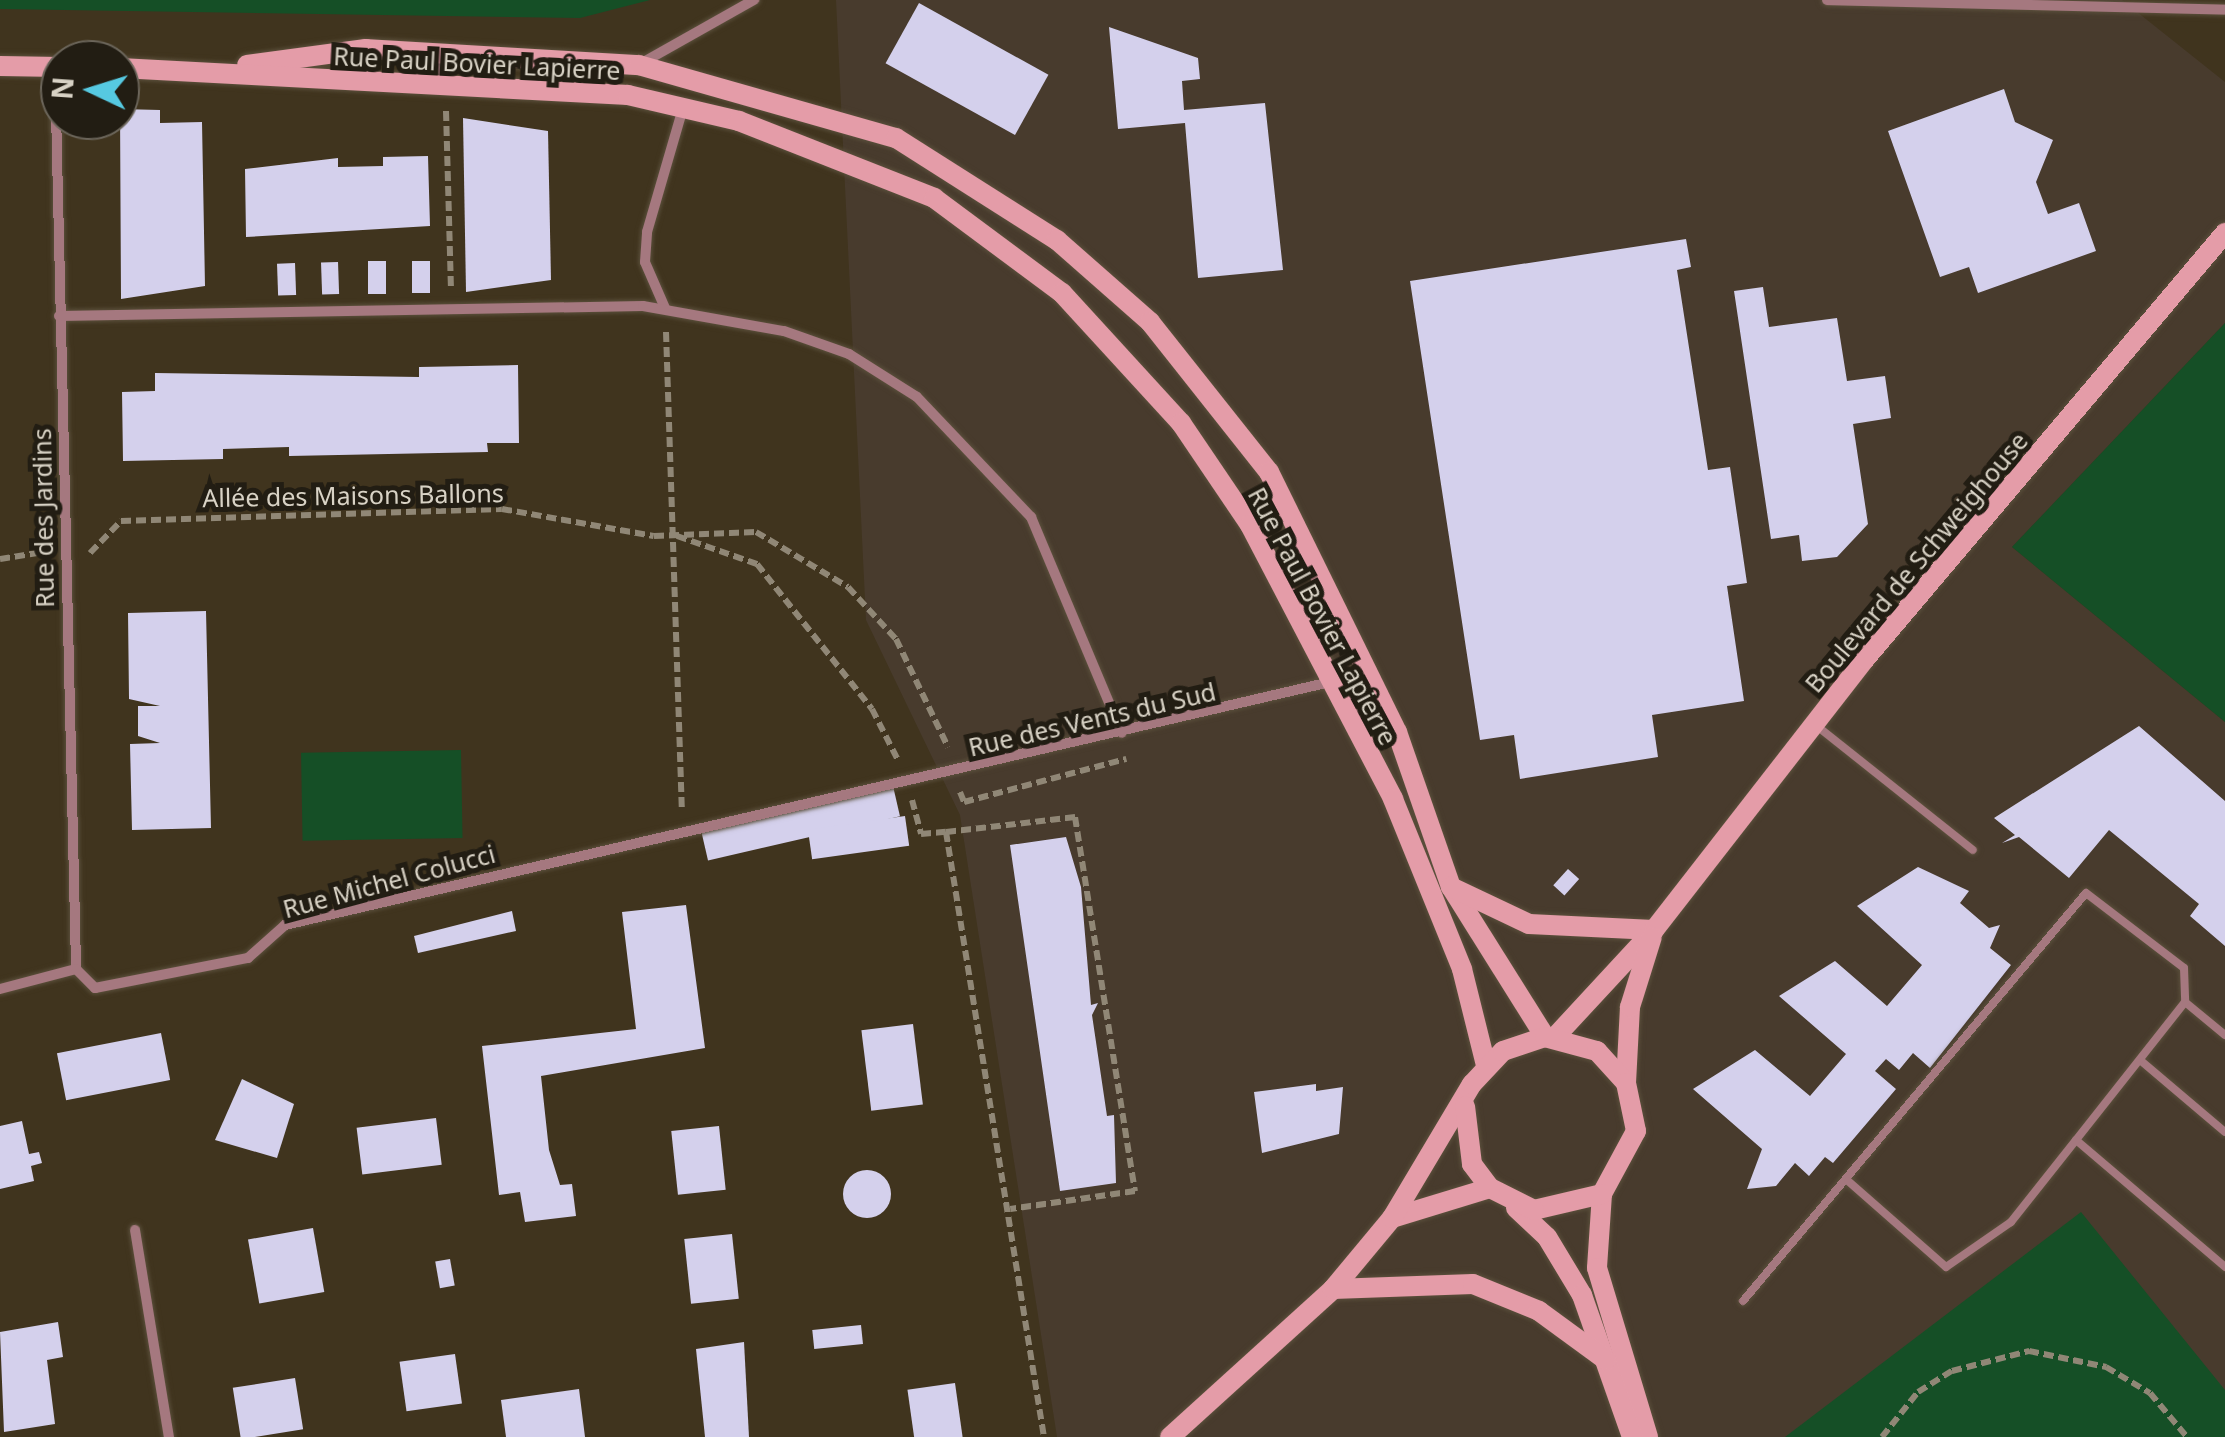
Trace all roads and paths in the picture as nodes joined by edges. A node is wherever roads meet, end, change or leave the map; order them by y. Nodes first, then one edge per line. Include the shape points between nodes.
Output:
1 (754, 0) edge
2 (1827, 0) edge
3 (2194, 9) junction
4 (2225, 10) edge
5 (2225, 19) edge
6 (437, 52) junction
7 (639, 65) junction
8 (0, 66) edge
9 (40, 67) edge
10 (140, 68) edge
11 (209, 70) junction
12 (446, 89) junction
13 (683, 108) junction
14 (58, 140) edge
15 (2225, 232) edge
16 (665, 308) junction
17 (452, 310) junction
18 (59, 316) junction
19 (670, 534) junction
20 (63, 550) junction
21 (0, 558) edge
22 (1330, 682) junction
23 (1813, 724) junction
24 (1122, 733) junction
25 (1139, 755) dead end
26 (951, 771) junction
27 (905, 774) junction
28 (803, 801) joint
29 (683, 826) junction
30 (946, 832) junction
31 (1973, 850) dead end
32 (1451, 887) junction
33 (1654, 930) junction
34 (76, 969) junction
35 (0, 989) edge
36 (2186, 1002) junction
37 (2225, 1035) edge
38 (1550, 1037) junction
39 (2140, 1060) junction
40 (1486, 1065) junction
41 (1626, 1083) junction
42 (1464, 1106) junction
43 (2225, 1132) edge
44 (2076, 1140) junction
45 (1848, 1181) junction
46 (1490, 1188) junction
47 (1602, 1194) junction
48 (1511, 1203) junction
49 (1010, 1209) junction
50 (1392, 1218) junction
51 (135, 1230) dead end
52 (2225, 1267) edge
53 (1334, 1289) junction
54 (1743, 1301) dead end
55 (1606, 1360) junction
56 (169, 1437) edge
57 (1044, 1437) edge
58 (1170, 1437) edge
59 (1632, 1437) edge
60 (1648, 1437) edge
61 (1882, 1437) edge
62 (2188, 1437) edge

1 - 7 street, Rue Paul Bovier Lapierre
2 - 3 street
3 - 4 street
3 - 5 street
6 - 7 main road, Rue Paul Bovier Lapierre
6 - 11 main road, Rue Paul Bovier Lapierre via 366,49
6 - 12 lane
7 - 32 main road via 896,138 1057,240 1150,322 1269,472 1397,732
8 - 9 main road
10 - 11 main road, Rue Paul Bovier Lapierre
11 - 12 main road, Rue Paul Bovier Lapierre
12 - 13 main road, Rue Paul Bovier Lapierre via 628,95
12 - 17 path
13 - 16 street via 645,262
13 - 22 main road, Rue Paul Bovier Lapierre via 934,198 1062,293 1181,423 1250,524
14 - 18 street, Rue des Jardins
15 - 23 main road, Boulevard de Schweighouse
16 - 17 street
16 - 19 path
16 - 24 street via 849,354 917,397 1031,517
17 - 18 street
18 - 20 street, Rue des Jardins
19 - 20 path, Allée des Maisons Ballons via 502,509 121,521 102,548
19 - 26 path, Allée des Maisons Ballons via 756,532 848,588 917,675
19 - 27 path via 757,564 872,709
19 - 29 path
20 - 21 path, Allée des Maisons Ballons
20 - 34 street, Rue des Jardins
22 - 24 street, Rue des Vents du Sud
22 - 40 main road, Rue Paul Bovier Lapierre via 1414,850 1462,970
23 - 31 lane
23 - 33 main road, Boulevard de Schweighouse
24 - 26 street, Rue des Vents du Sud
25 - 26 path, Allée des Maisons Ballons via 964,802
26 - 27 street, Rue des Vents du Sud
27 - 28 street, Rue des Vents du Sud
27 - 30 path via 921,834
28 - 29 street, Rue Michel Colucci
29 - 34 street, Rue Michel Colucci via 284,925 248,958 95,988
30 - 49 path
30 - 49 path via 1075,817 1135,1191
32 - 33 main road via 1529,924
32 - 38 main road
33 - 38 main road, Boulevard de Schweighouse
33 - 41 main road, Boulevard de Schweighouse via 1630,1007
34 - 35 street
36 - 37 lane
36 - 39 lane
36 - 45 lane via 2184,968 2086,893
38 - 40 main road
38 - 41 main road via 1597,1051
39 - 43 lane
39 - 44 lane
40 - 42 main road
41 - 47 main road via 1636,1131
42 - 46 main road via 1463,1135
42 - 50 main road
44 - 45 lane via 2010,1222 1946,1267
44 - 52 lane
45 - 54 lane
46 - 48 main road
46 - 50 main road
47 - 48 main road via 1558,1211
47 - 60 main road via 1596,1268
48 - 55 main road via 1547,1237
49 - 57 path
50 - 53 main road
51 - 56 street
53 - 55 main road via 1427,1279 1473,1284 1539,1310
53 - 58 main road
55 - 59 main road
61 - 62 path via 1918,1392 1952,1370 2029,1351 2106,1367 2150,1394

